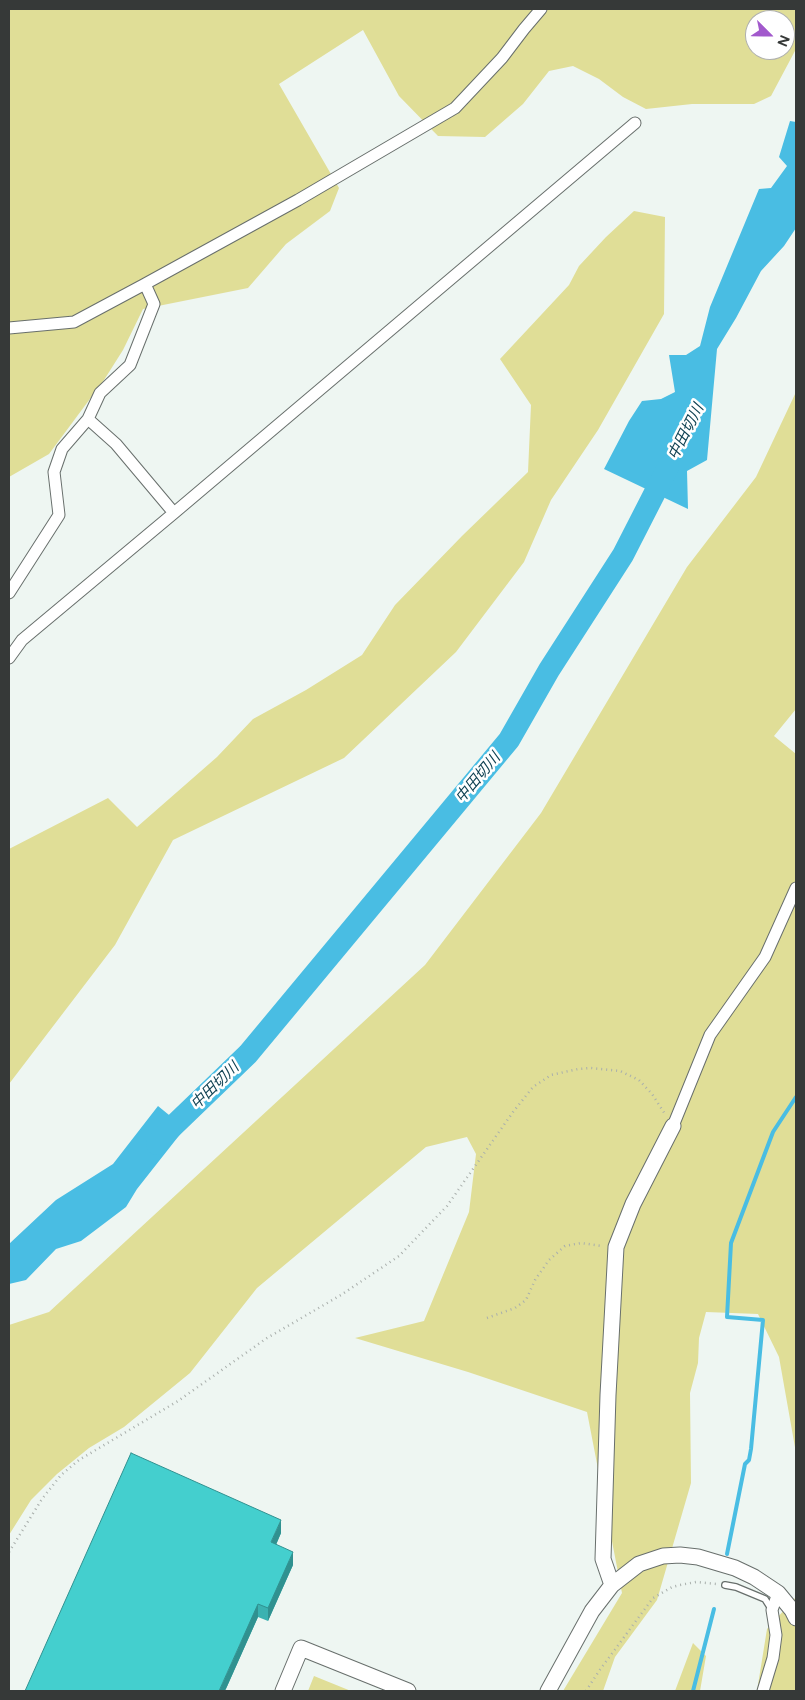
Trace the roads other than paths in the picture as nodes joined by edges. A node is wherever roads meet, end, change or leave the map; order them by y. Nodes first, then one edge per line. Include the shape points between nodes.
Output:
1 (542, 9) edge
2 (634, 123) dead end
3 (145, 284) junction
4 (9, 328) edge
5 (88, 419) junction
6 (174, 513) junction
7 (9, 593) edge
8 (9, 658) edge
9 (796, 888) edge
10 (673, 1126) joint
11 (612, 1585) junction
12 (726, 1585) road end
13 (778, 1593) junction
14 (772, 1610) junction
15 (796, 1618) edge
16 (283, 1691) edge
17 (408, 1691) edge
18 (548, 1691) edge
19 (763, 1691) edge

1 - 3 street via 455,108
2 - 6 street
3 - 4 street via 74,322
3 - 5 street via 154,304 130,365 100,393
5 - 6 street via 116,444
5 - 7 street via 62,449 54,472 58,516
6 - 8 street via 22,640
9 - 10 street via 765,957 710,1035
10 - 11 street via 633,1204 616,1247 603,1559
11 - 13 street via 639,1564 663,1556 680,1555 735,1568
11 - 18 street via 592,1611
12 - 14 lane via 765,1599
13 - 14 street
13 - 15 street
14 - 19 street via 776,1635 774,1658
16 - 17 street via 302,1648

